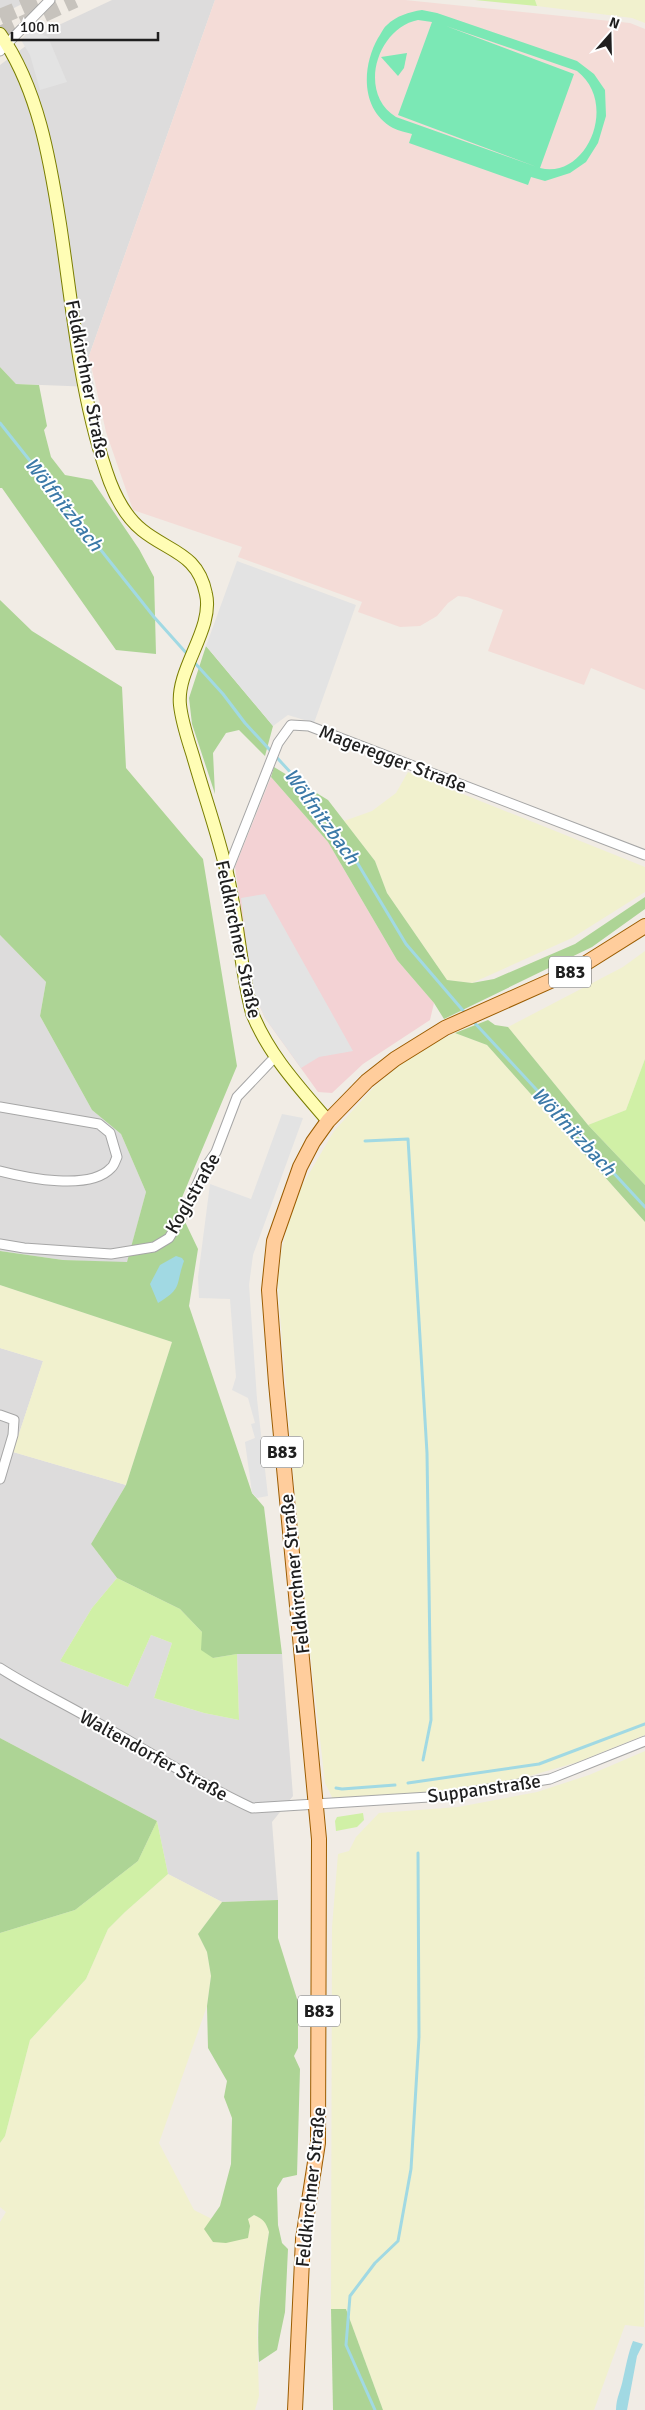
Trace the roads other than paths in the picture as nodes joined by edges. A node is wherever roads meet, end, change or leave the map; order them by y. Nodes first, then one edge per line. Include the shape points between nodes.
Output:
1 (50, 0) edge
2 (2, 43) edge
3 (645, 855) edge
4 (227, 872) junction
5 (645, 926) edge
6 (275, 1057) junction
7 (0, 1107) edge
8 (328, 1121) junction
9 (0, 1171) edge
10 (0, 1244) edge
11 (4, 1417) edge
12 (0, 1479) edge
13 (0, 1668) edge
14 (645, 1742) edge
15 (317, 1805) junction
16 (295, 2410) edge

1 - 2 street
2 - 4 street, Feldkirchner Straße via 31,96 53,177 83,379 102,459 115,494 128,516 142,530 193,564 208,597 206,615 181,691 182,715
3 - 4 street, Mageregger Straße via 309,726 291,725 278,743
4 - 6 street, Feldkirchner Straße via 252,1013
5 - 8 main road, B83 via 575,970 445,1028 367,1081
6 - 8 street, Feldkirchner Straße
6 - 10 street, Koglstraße via 237,1097 216,1152 168,1238 154,1247 111,1254
7 - 9 street via 99,1124 110,1133 117,1157 112,1168 82,1180 46,1180
8 - 15 main road, Feldkirchner Straße / B83 via 300,1167 282,1215 274,1241 269,1290
11 - 12 street via 14,1420
13 - 15 street, Waltendorfer Straße via 27,1686 252,1808
14 - 15 street, Suppanstraße via 550,1778 444,1796
15 - 16 main road, Feldkirchner Straße / B83 via 320,1959 318,2143 303,2239

